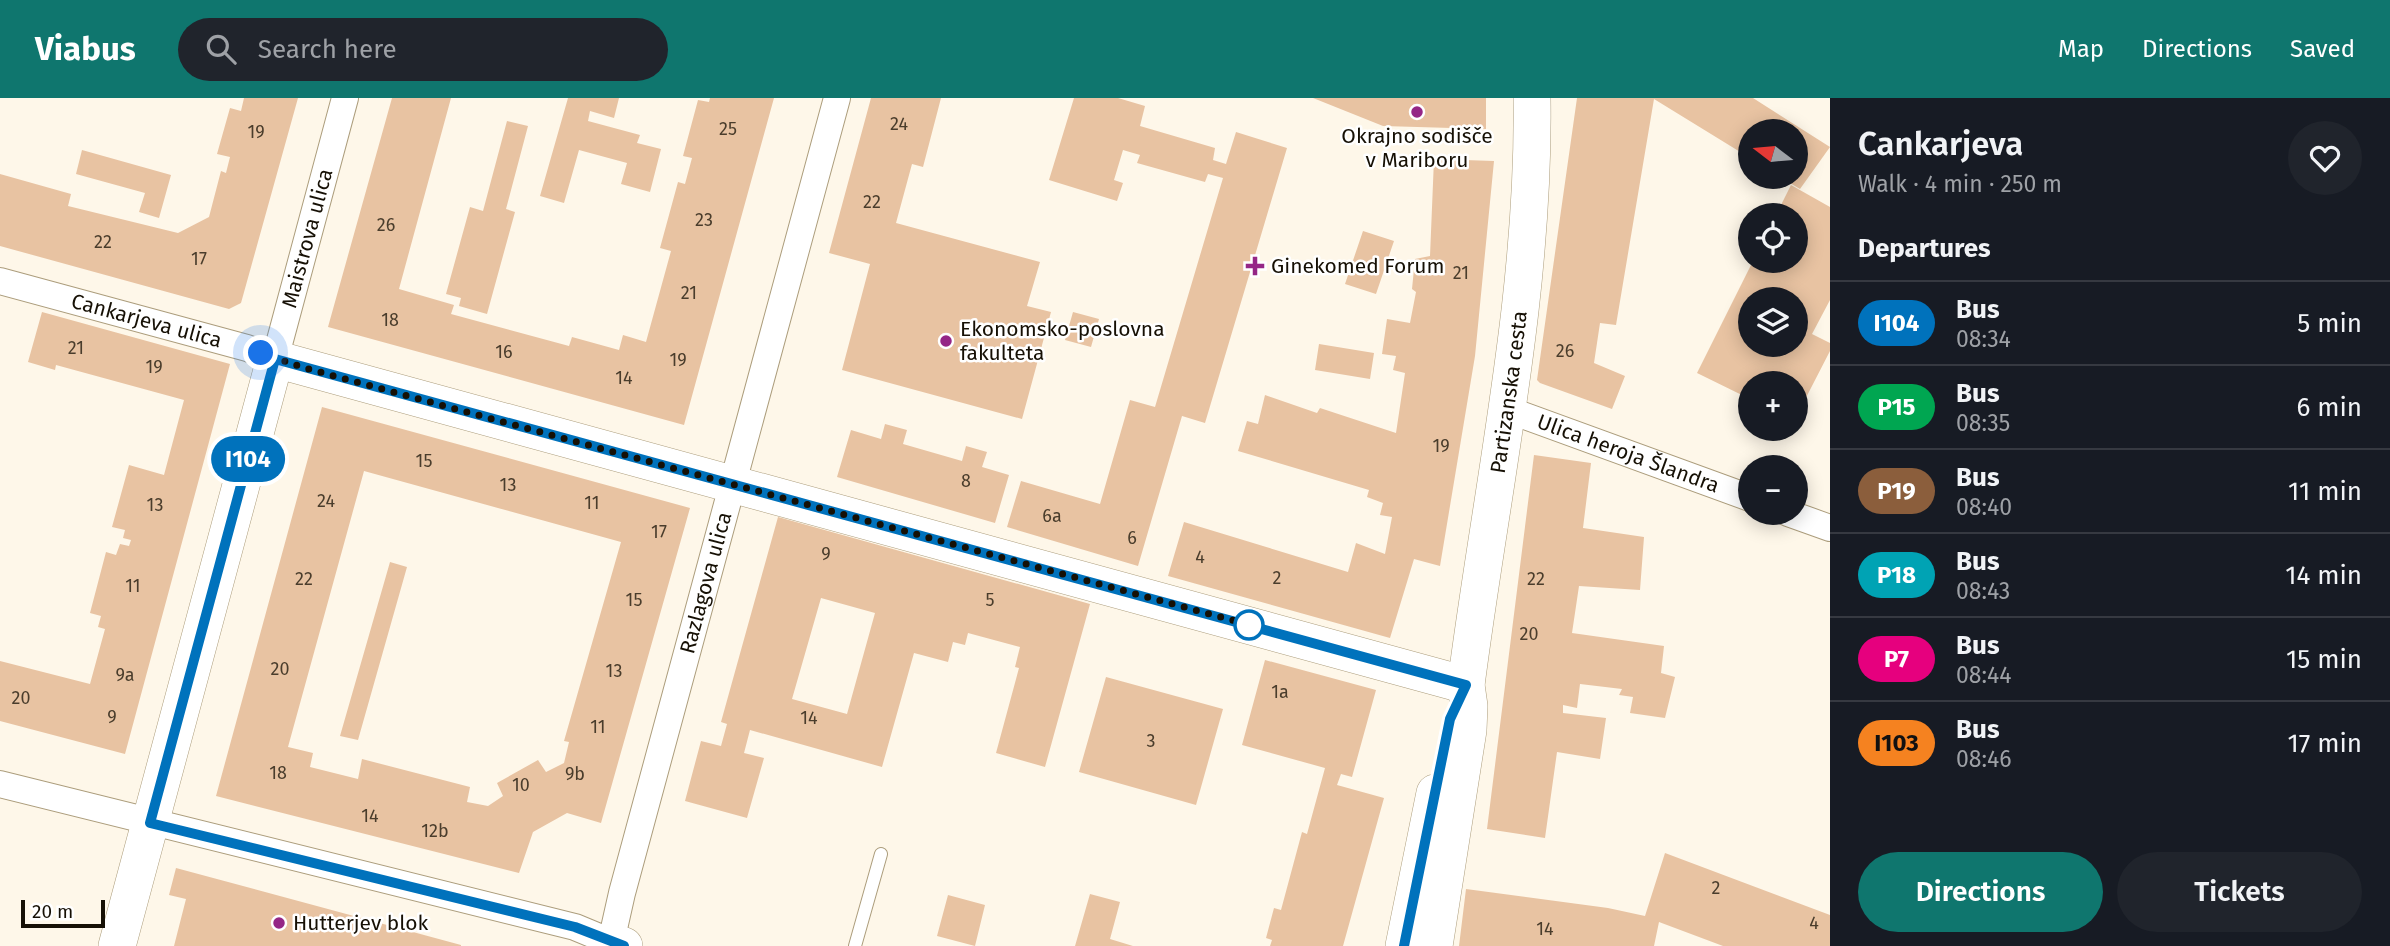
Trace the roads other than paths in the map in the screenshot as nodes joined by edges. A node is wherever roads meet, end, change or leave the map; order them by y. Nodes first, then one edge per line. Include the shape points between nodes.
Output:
1 (345, 98) edge
2 (837, 98) edge
3 (1532, 98) edge
4 (0, 281) edge
5 (275, 359) junction
6 (1506, 409) junction
7 (733, 484) junction
8 (1738, 494) edge
9 (1808, 520) edge
10 (1830, 528) edge
11 (1466, 685) junction
12 (0, 784) edge
13 (150, 823) junction
14 (881, 854) dead end
15 (615, 945) edge
16 (117, 946) edge
17 (855, 946) edge
18 (1404, 946) edge
19 (1434, 946) edge

1 - 5 street, Maistrova ulica
2 - 7 street, Razlagova ulica
3 - 6 street, Partizanska cesta via 1529,202
4 - 5 street, Cankarjeva ulica
5 - 7 street, Cankarjeva ulica
5 - 13 street, Maistrova ulica
6 - 8 street, Ulica heroja Šlandra
6 - 11 street, Partizanska cesta
7 - 11 street, Cankarjeva ulica
7 - 15 street, Razlagova ulica via 622,893
9 - 10 street
11 - 18 street, Partizanska cesta via 1450,719
11 - 19 street, Partizanska cesta via 1468,730
12 - 13 street
13 - 15 street via 575,927
13 - 16 street, Maistrova ulica
14 - 17 lane

